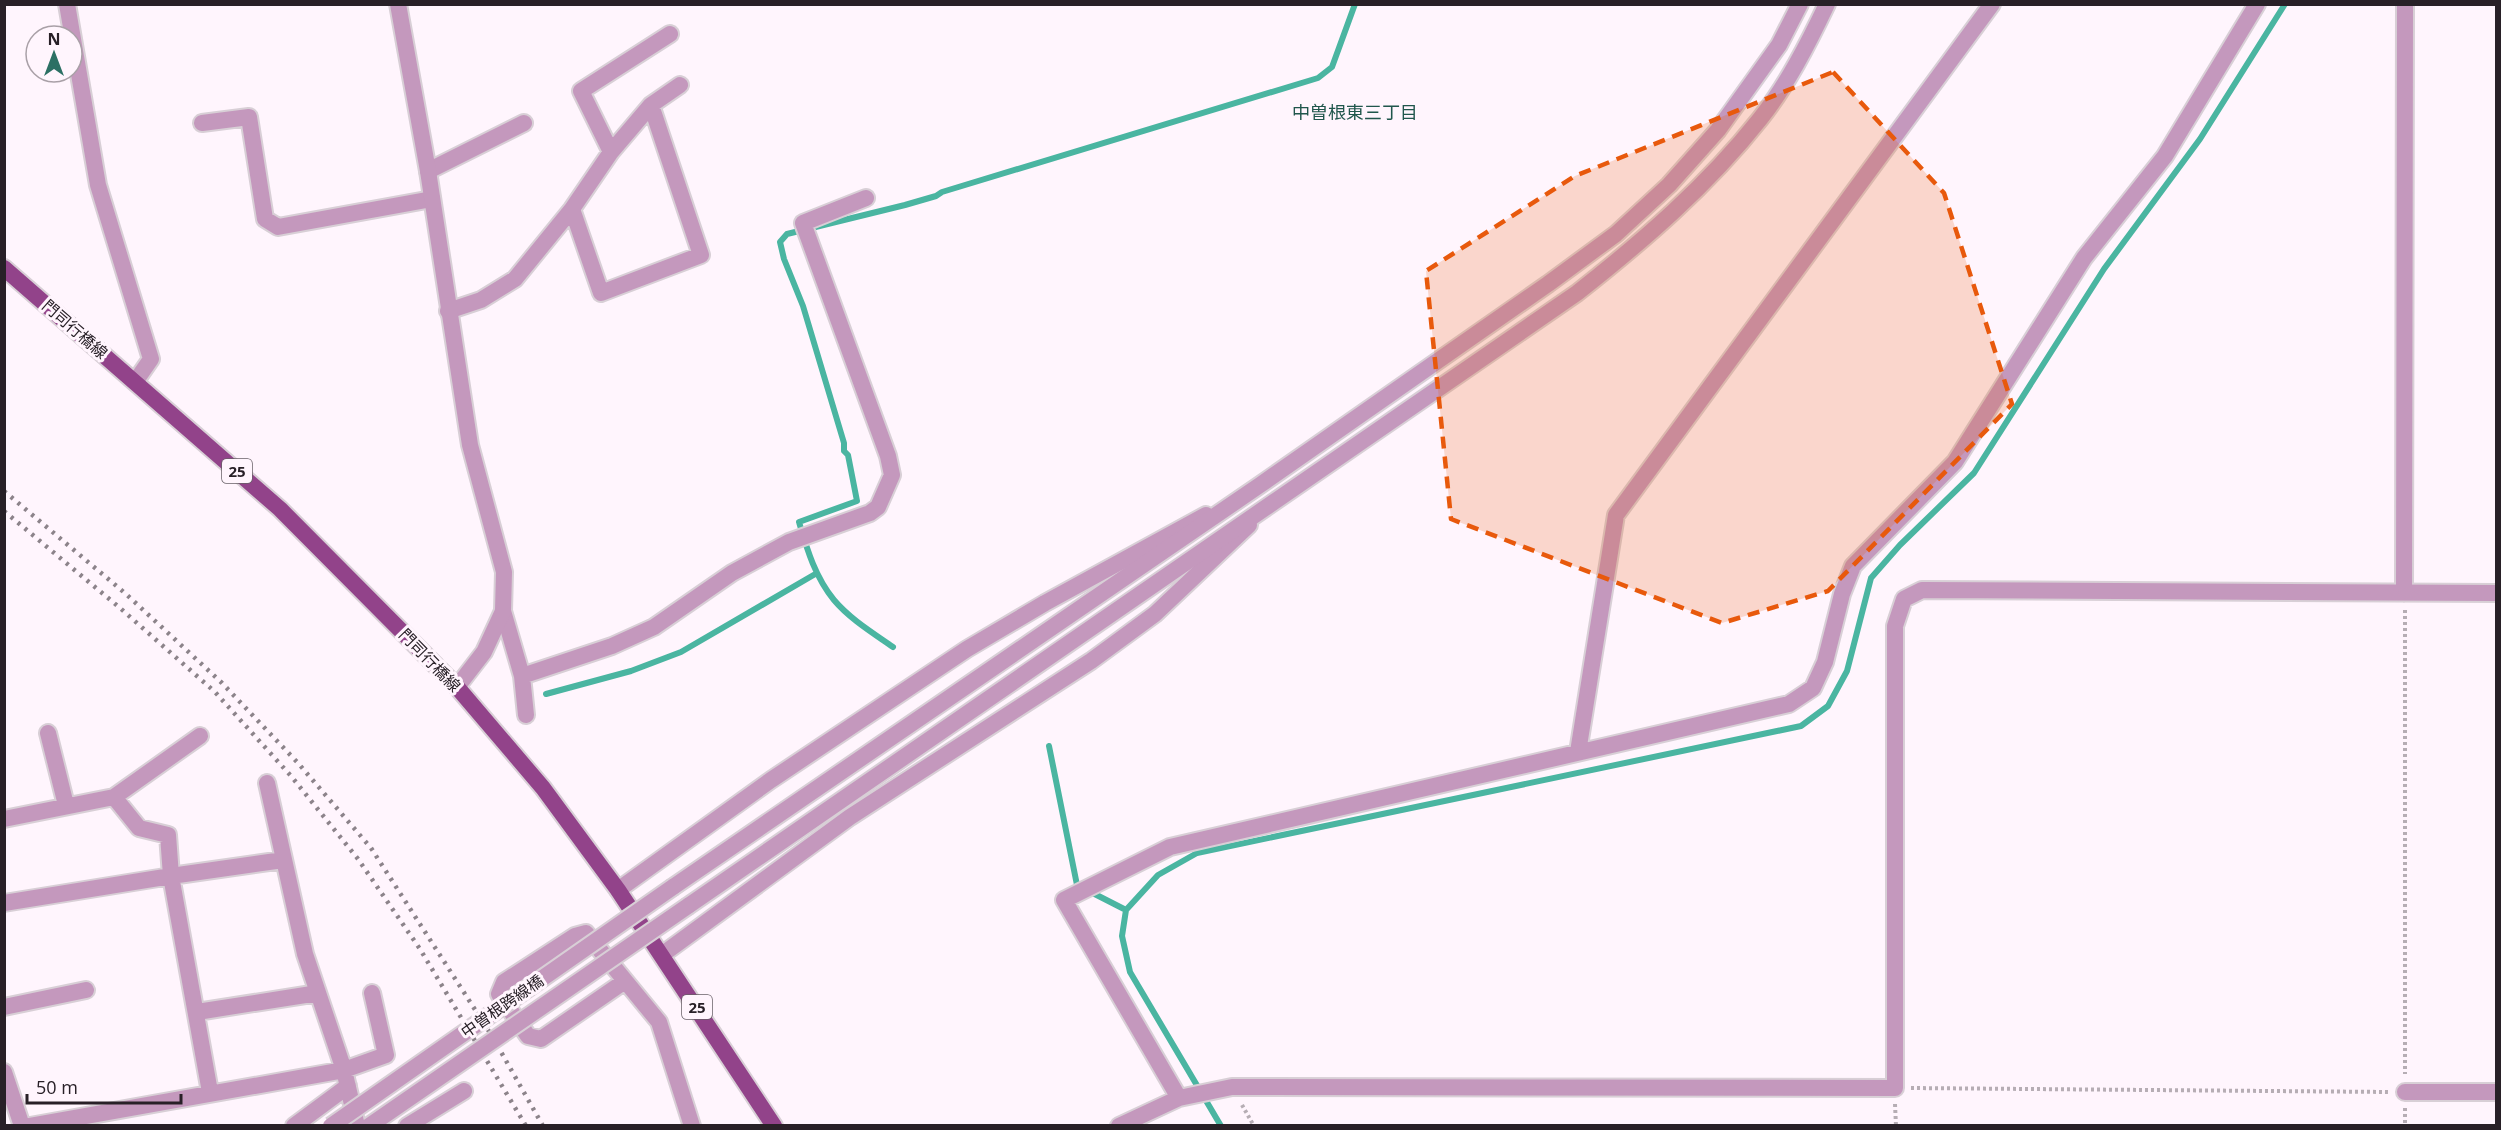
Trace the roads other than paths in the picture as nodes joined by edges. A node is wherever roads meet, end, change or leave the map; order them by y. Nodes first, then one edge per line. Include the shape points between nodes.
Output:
1 (68, 4) edge
2 (398, 4) edge
3 (1800, 4) edge
4 (1827, 4) edge
5 (1992, 4) edge
6 (2258, 4) edge
7 (2405, 4) edge
8 (670, 34) dead end
9 (680, 85) dead end
10 (651, 105) junction
11 (202, 123) dead end
12 (524, 123) dead end
13 (611, 152) junction
14 (428, 171) junction
15 (866, 198) dead end
16 (432, 199) junction
17 (573, 209) junction
18 (4, 268) edge
19 (448, 310) junction
20 (135, 382) junction
21 (1260, 485) junction
22 (1269, 506) junction
23 (2404, 593) junction
24 (2496, 593) edge
25 (503, 611) junction
26 (522, 676) junction
27 (457, 687) junction
28 (526, 715) dead end
29 (48, 733) dead end
30 (200, 736) dead end
31 (1578, 752) junction
32 (267, 783) dead end
33 (114, 797) junction
34 (66, 805) junction
35 (4, 819) edge
36 (283, 860) junction
37 (171, 876) junction
38 (618, 890) junction
39 (4, 903) edge
40 (663, 954) junction
41 (625, 981) junction
42 (86, 990) dead end
43 (318, 993) junction
44 (372, 993) dead end
45 (4, 1007) edge
46 (198, 1012) junction
47 (4, 1072) edge
48 (346, 1078) junction
49 (464, 1091) dead end
50 (210, 1092) junction
51 (2405, 1092) road end
52 (2496, 1092) edge
53 (1183, 1098) junction
54 (105, 1118) edge
55 (22, 1125) edge
56 (30, 1125) edge
57 (294, 1125) edge
58 (331, 1125) edge
59 (357, 1125) edge
60 (369, 1125) edge
61 (407, 1125) edge
62 (692, 1125) edge
63 (774, 1125) edge
64 (1119, 1125) edge

1 - 20 street via 98,185 151,359
2 - 14 street
3 - 21 street via 1779,45 1718,130 1669,185 1616,234
4 - 22 street via 1807,45 1761,118 1701,186 1637,246 1577,293
5 - 31 street via 1616,515
6 - 31 street via 2165,156 2084,258 1955,462 1853,566 1825,662 1813,688 1789,704
7 - 23 street
8 - 13 street via 581,91
9 - 10 street
10 - 13 street
10 - 17 street via 701,255 601,293
11 - 16 street via 249,117 265,219 278,227
12 - 14 street
13 - 17 street
14 - 16 street
15 - 26 street via 804,223 888,456 892,474 878,507 789,542 732,573 654,627 612,646
16 - 19 street
17 - 19 street via 515,279 482,300
18 - 20 main road, 門司行橋線 / 25
19 - 25 street via 470,445 504,572
20 - 27 main road, 門司行橋線 / 25 via 280,509
21 - 38 street via 967,649 771,780
21 - 58 street, 中曽根跨線橋, bridge
22 - 40 street via 1155,614 1091,661 850,817
22 - 60 street, 中曽根跨線橋, bridge
23 - 24 street
23 - 53 street via 1922,590 1904,599 1895,626 1895,1088 1232,1087
25 - 26 street
25 - 27 street via 484,652
26 - 28 street
27 - 38 main road, 門司行橋線 / 25 via 543,788
29 - 34 street
30 - 33 street
31 - 53 street via 1170,847 1064,900
32 - 36 street
33 - 34 street
33 - 37 street via 139,828 168,835
34 - 35 street
36 - 37 street
36 - 43 street via 304,954
37 - 39 street
37 - 46 street
38 - 40 main road, 門司行橋線 / 25
40 - 63 main road, 門司行橋線 / 25
41 - 41 street via 586,933 575,936 504,982 500,994 528,1036 541,1039
41 - 62 street via 660,1022
42 - 45 street
43 - 46 street
43 - 48 street
44 - 48 street via 386,1055
46 - 50 street
47 - 55 street
48 - 50 street
48 - 57 street
48 - 59 street
49 - 61 street
50 - 54 street
51 - 52 street
53 - 64 street
54 - 56 street

